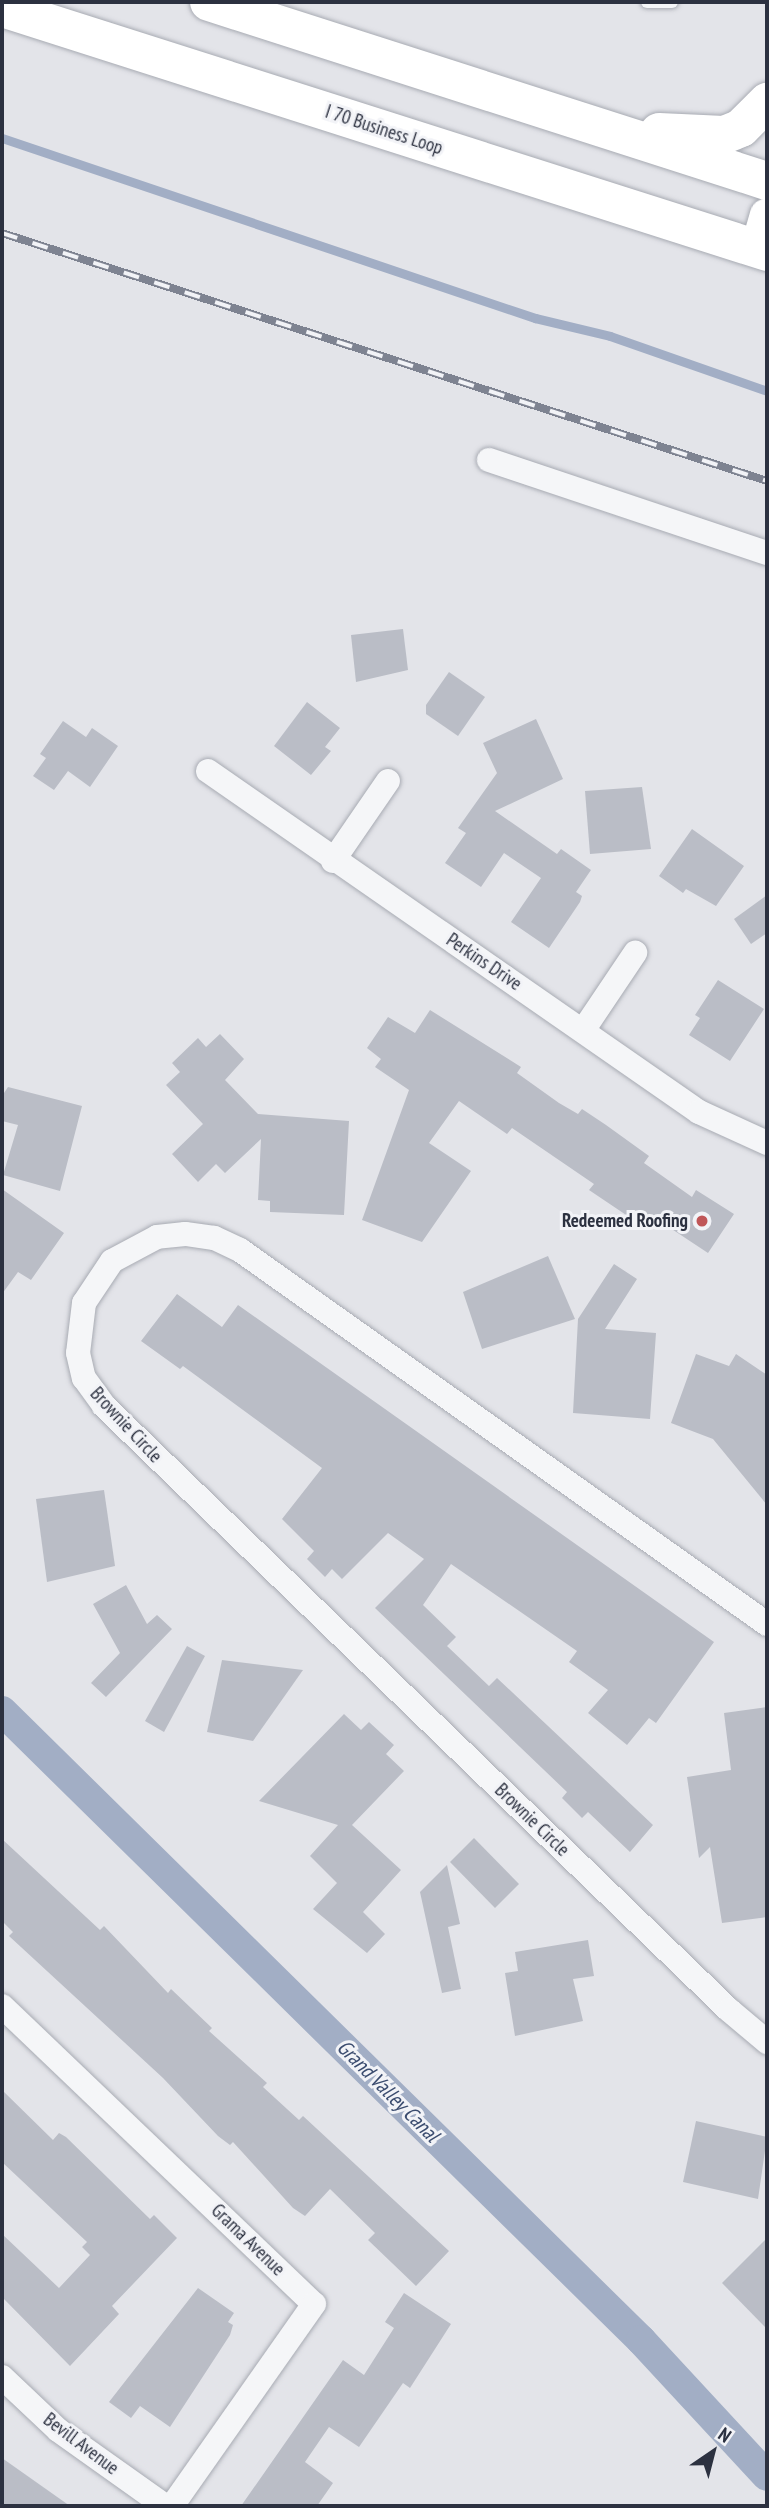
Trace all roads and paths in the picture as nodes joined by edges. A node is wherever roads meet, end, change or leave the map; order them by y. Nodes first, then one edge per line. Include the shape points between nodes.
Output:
1 (209, 2) edge
2 (647, 2) edge
3 (673, 2) edge
4 (2, 8) edge
5 (496, 94) junction
6 (767, 102) edge
7 (767, 181) edge
8 (764, 239) edge
9 (489, 460) dead end
10 (767, 553) edge
11 (208, 771) dead end
12 (388, 781) dead end
13 (333, 861) junction
14 (635, 953) dead end
15 (584, 1029) junction
16 (767, 1143) edge
17 (767, 1624) edge
18 (2, 2006) edge
19 (767, 2042) edge
20 (2, 2377) edge
21 (165, 2506) edge
22 (172, 2506) edge

1 - 5 main road
2 - 3 lane
4 - 8 main road, I 70 Business Loop
5 - 6 main road via 655,132 699,136 724,135 741,128
5 - 7 main road
9 - 10 street
11 - 13 street, Perkins Drive
12 - 13 street
13 - 15 street, Perkins Drive
14 - 15 street
15 - 16 street, Perkins Drive via 699,1112
17 - 19 street, Brownie Circle via 240,1250 214,1238 157,1237 113,1261 84,1303 78,1353 84,1378 104,1406
18 - 22 street, Grama Avenue via 314,2304
20 - 21 street, Bevill Avenue via 58,2430

